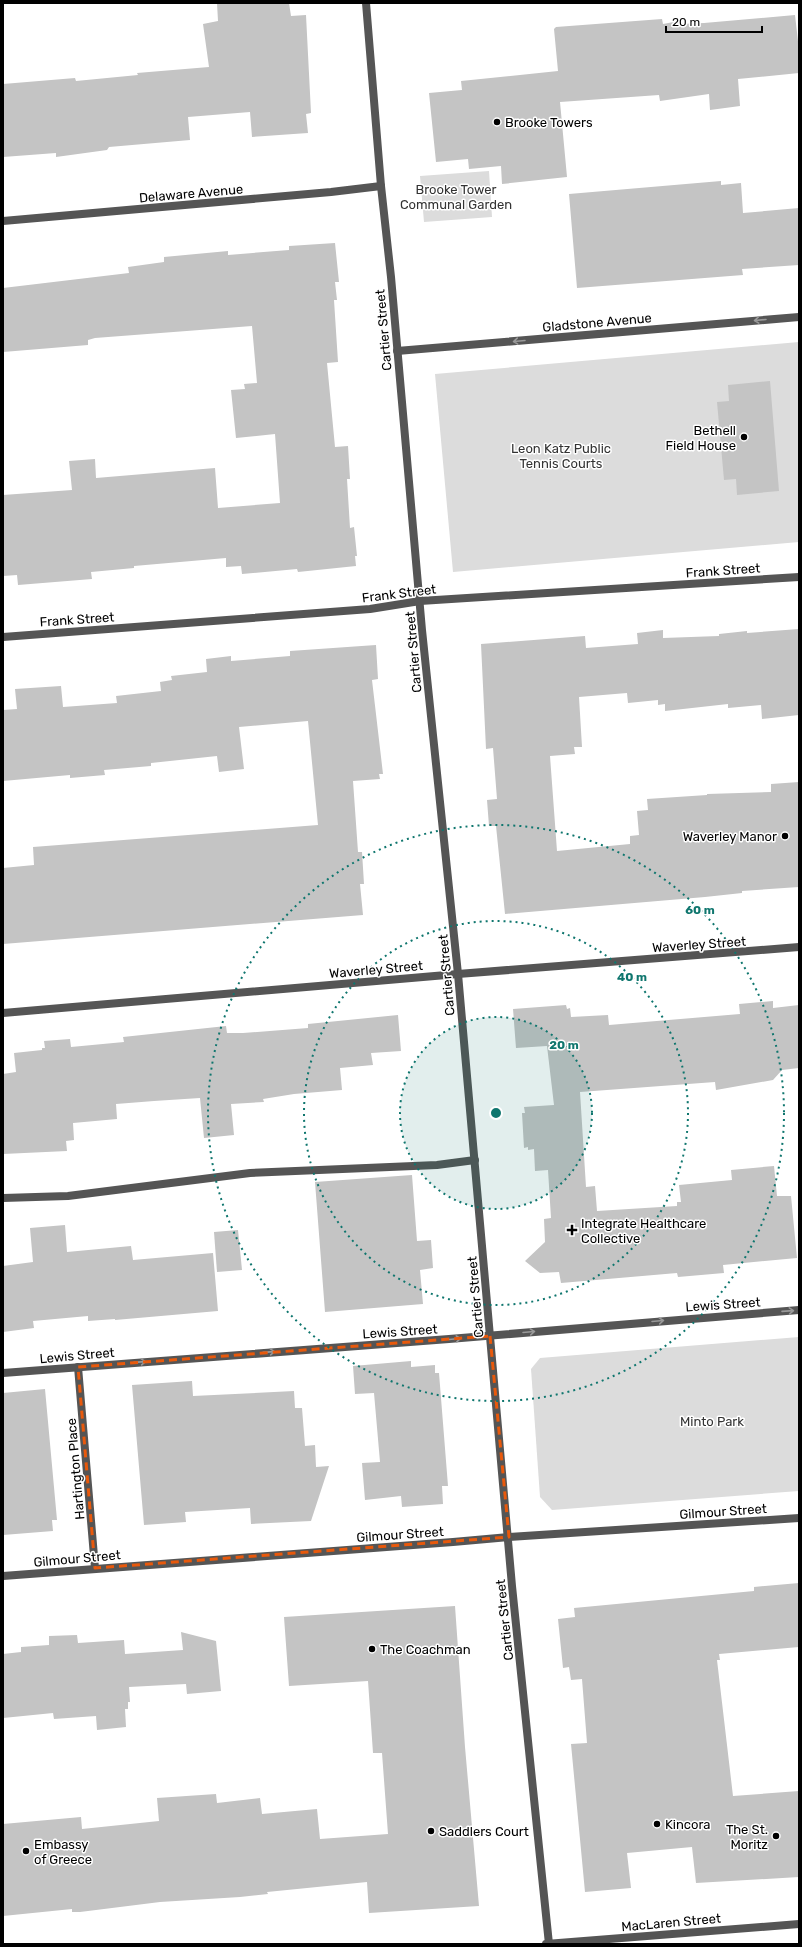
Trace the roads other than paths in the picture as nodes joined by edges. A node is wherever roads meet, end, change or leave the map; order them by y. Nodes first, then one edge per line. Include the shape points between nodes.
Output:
1 (366, 3) edge
2 (381, 186) junction
3 (3, 221) edge
4 (799, 317) edge
5 (397, 351) junction
6 (799, 577) edge
7 (420, 600) junction
8 (3, 637) edge
9 (799, 947) edge
10 (458, 974) junction
11 (3, 1013) edge
12 (475, 1160) junction
13 (3, 1198) edge
14 (799, 1310) edge
15 (490, 1336) junction
16 (78, 1367) junction
17 (3, 1373) edge
18 (799, 1518) edge
19 (509, 1536) junction
20 (95, 1568) junction
21 (3, 1576) edge
22 (799, 1924) edge
23 (546, 1944) edge
24 (549, 1944) edge

1 - 2 street, Cartier Street
2 - 3 street, Delaware Avenue
2 - 5 street, Cartier Street
4 -> 5 street, Gladstone Avenue
5 - 7 street, Cartier Street
6 - 7 street, Frank Street
7 - 8 street, Frank Street via 370,609
7 - 10 street, Cartier Street
9 - 10 street, Waverley Street
10 - 11 street, Waverley Street
10 - 12 street, Cartier Street
12 - 13 street via 437,1165 250,1173 68,1196
12 - 15 street, Cartier Street
15 -> 14 street, Lewis Street
16 -> 15 street, Lewis Street
15 - 19 street, Cartier Street
16 - 17 street, Lewis Street
16 - 20 street, Hartington Place
18 - 19 street, Gilmour Street
19 - 20 street, Gilmour Street
19 - 24 street, Cartier Street
20 - 21 street, Gilmour Street
22 - 24 street, MacLaren Street
23 - 24 street, MacLaren Street

